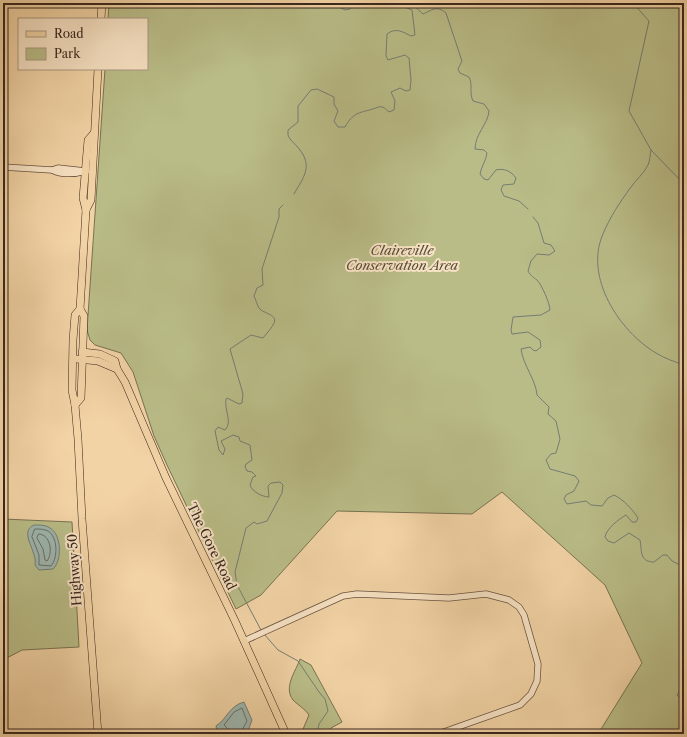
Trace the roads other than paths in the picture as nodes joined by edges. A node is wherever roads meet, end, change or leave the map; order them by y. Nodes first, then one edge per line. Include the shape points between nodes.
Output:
1 (102, 3) edge
2 (101, 18) edge
3 (98, 70) edge
4 (3, 167) edge
5 (89, 171) junction
6 (80, 310) junction
7 (81, 356) junction
8 (72, 358) junction
9 (75, 405) junction
10 (244, 641) junction
11 (98, 734) edge
12 (286, 734) edge
13 (438, 734) edge

1 - 2 main road
3 - 5 main road, Highway 50 via 94,133 96,140
4 - 5 street via 77,174
5 - 6 main road, Highway 50 via 91,200 86,210
6 - 7 main road, Highway 50 via 84,316
6 - 8 main road, Highway 50 via 76,315
7 - 8 main road, The Gore Road
7 - 9 main road, Highway 50 via 81,398
7 - 10 main road, The Gore Road via 117,369 125,382 166,478
8 - 9 main road, Highway 50 via 72,390
9 - 11 main road, Highway 50
10 - 12 main road, The Gore Road
10 - 13 street via 343,596 357,594 451,598 486,594 509,600 519,607 524,615 538,664 537,681 531,694 520,704

